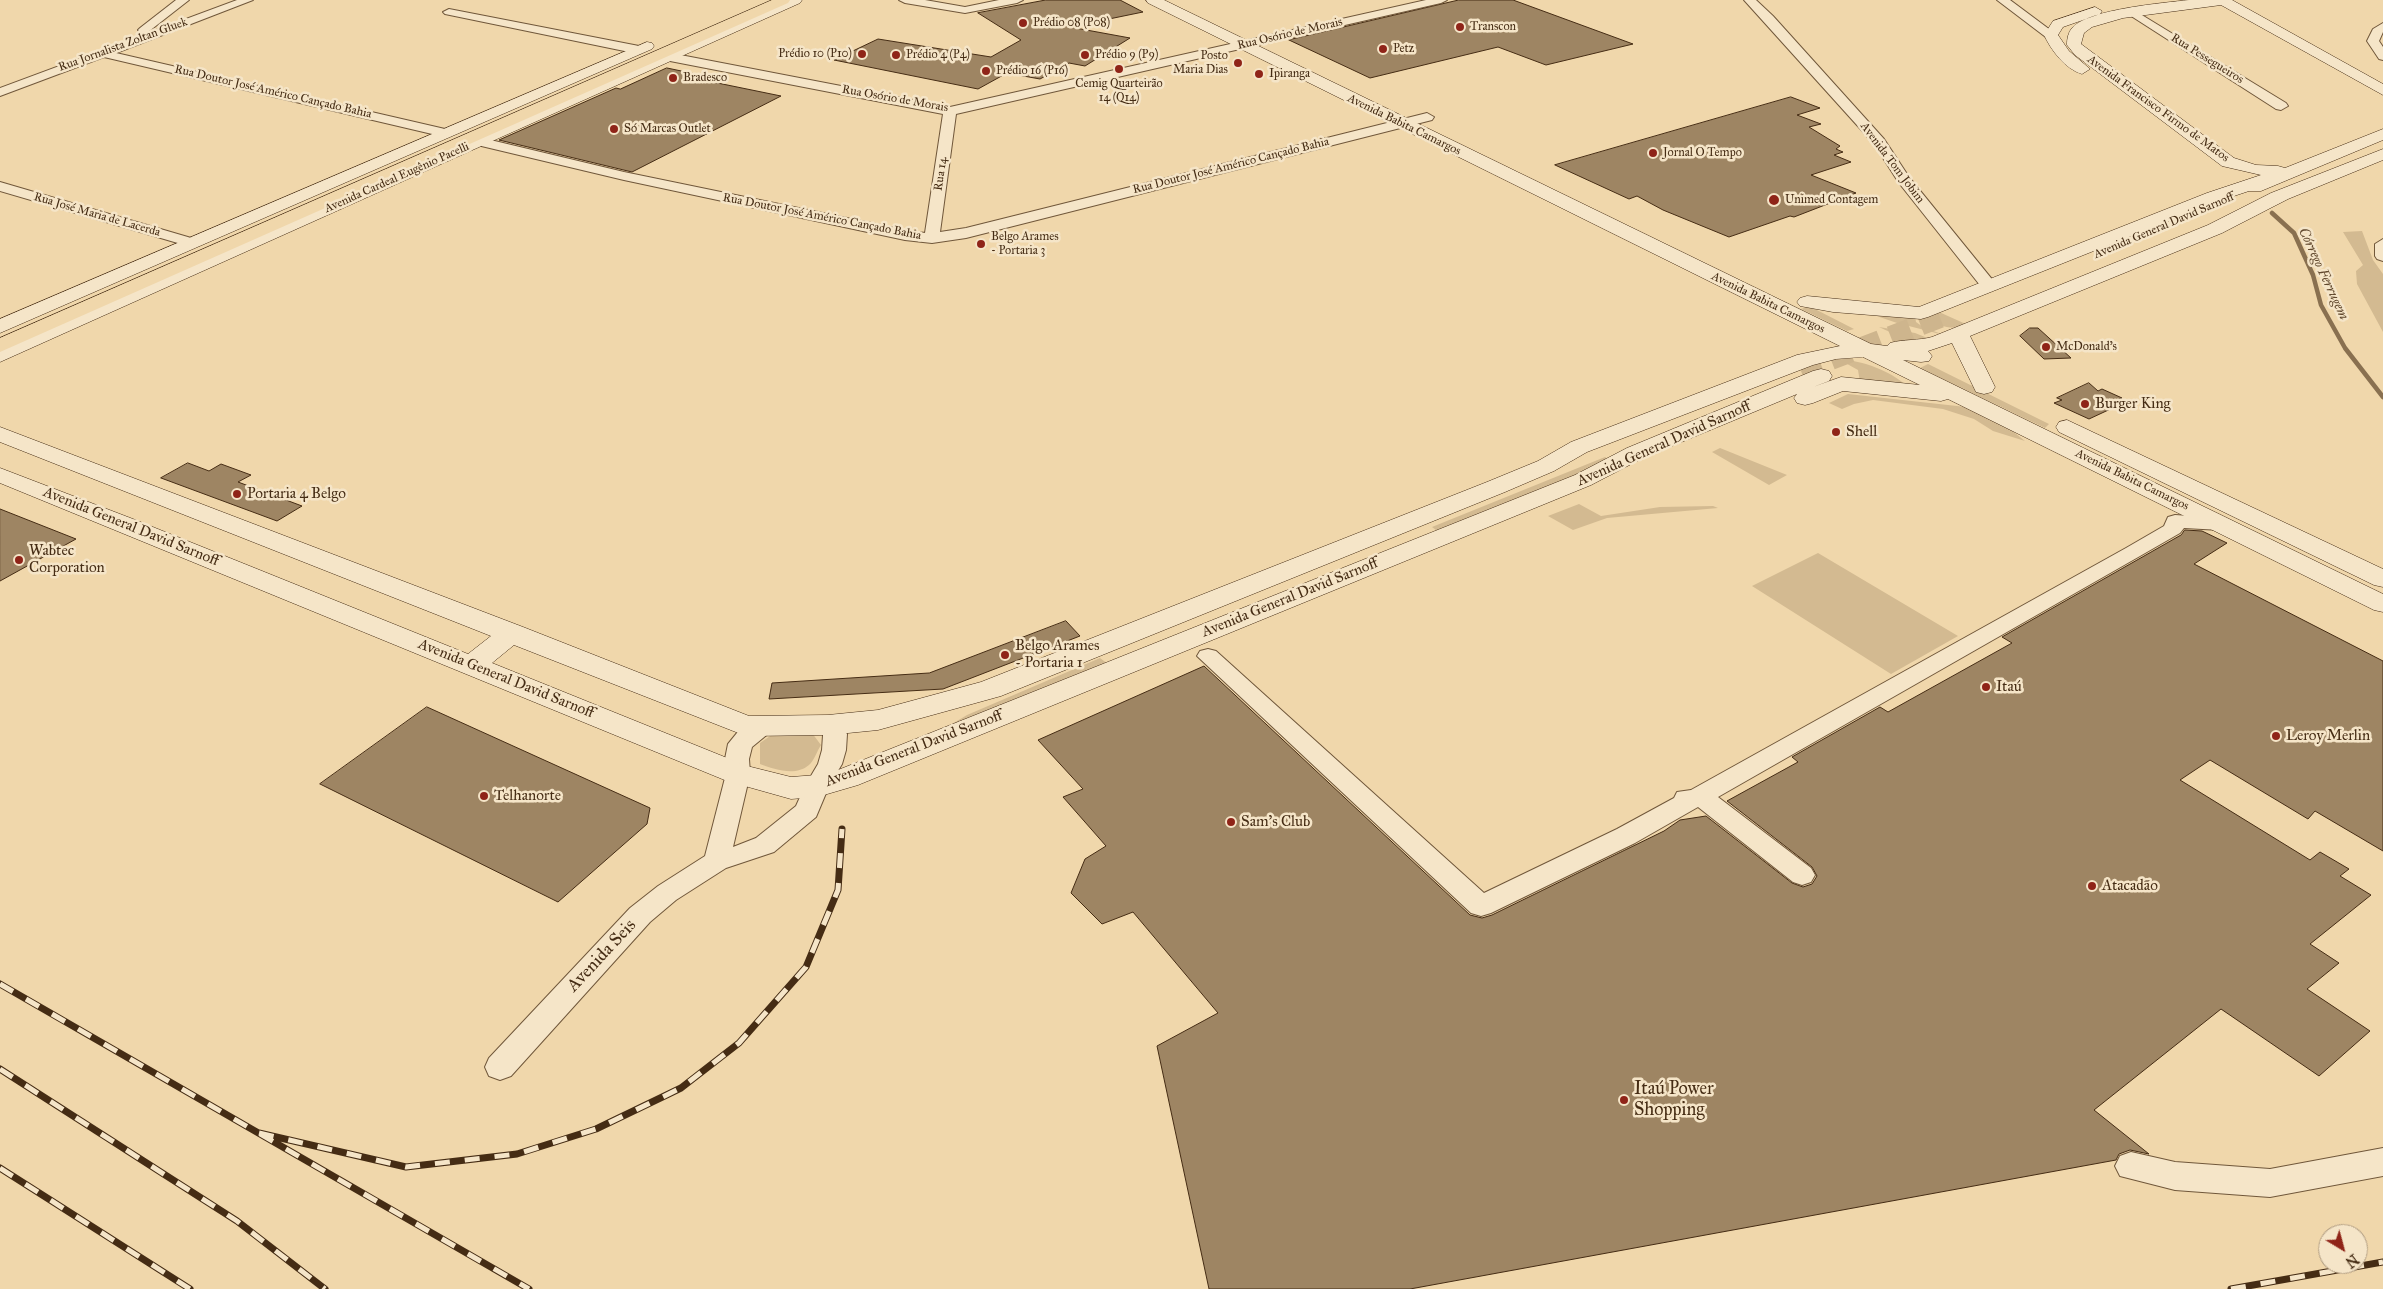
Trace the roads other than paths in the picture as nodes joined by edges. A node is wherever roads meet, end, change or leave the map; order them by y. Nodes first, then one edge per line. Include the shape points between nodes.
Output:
1 (183, 0) edge
2 (247, 0) edge
3 (754, 0) edge
4 (770, 0) edge
5 (783, 0) edge
6 (795, 0) edge
7 (905, 0) edge
8 (1017, 0) edge
9 (1153, 0) edge
10 (1183, 0) edge
11 (1441, 0) edge
12 (1750, 0) edge
13 (2003, 0) edge
14 (2156, 0) edge
15 (2217, 1) edge
16 (2244, 11) junction
17 (449, 12) dead end
18 (2132, 12) junction
19 (2383, 26) edge
20 (2054, 29) junction
21 (1265, 40) junction
22 (130, 42) junction
23 (1243, 45) junction
24 (639, 50) junction
25 (102, 53) junction
26 (2383, 56) edge
27 (670, 57) junction
28 (2383, 77) edge
29 (2383, 90) edge
30 (0, 92) edge
31 (2281, 106) dead end
32 (950, 111) junction
33 (1427, 117) junction
34 (494, 120) junction
35 (1401, 123) junction
36 (445, 133) junction
37 (2383, 134) edge
38 (478, 142) junction
39 (2383, 154) edge
40 (410, 164) junction
41 (368, 166) junction
42 (1537, 170) dead end
43 (2290, 171) junction
44 (0, 186) edge
45 (2240, 187) junction
46 (2277, 187) junction
47 (303, 208) junction
48 (1670, 235) dead end
49 (932, 238) junction
50 (193, 243) junction
51 (2383, 244) edge
52 (2383, 256) edge
53 (1730, 265) dead end
54 (1989, 286) junction
55 (1922, 313) junction
56 (1953, 323) junction
57 (0, 327) edge
58 (0, 336) edge
59 (1843, 339) junction
60 (1806, 343) junction
61 (0, 346) edge
62 (1864, 349) junction
63 (1912, 352) junction
64 (0, 356) edge
65 (1974, 392) junction
66 (0, 434) edge
67 (0, 475) edge
68 (2182, 482) junction
69 (2155, 491) junction
70 (166, 497) junction
71 (197, 510) junction
72 (124, 524) junction
73 (2221, 524) junction
74 (151, 535) junction
75 (2383, 579) edge
76 (2383, 604) edge
77 (513, 633) junction
78 (1208, 656) dead end
79 (472, 665) junction
80 (828, 725) junction
81 (761, 727) junction
82 (738, 774) junction
83 (817, 786) junction
84 (1692, 798) junction
85 (717, 861) junction
86 (1802, 875) dead end
87 (500, 1067) dead end
88 (2379, 1160) edge
89 (2132, 1166) dead end

1 - 22 street
2 - 22 street, Rua Jornalista Zoltan Gluek
3 - 24 main road, Avenida Cardeal Eugênio Pacelli
4 - 34 highway, Avenida Cardeal Eugênio Pacelli
5 - 40 highway, Avenida Cardeal Eugênio Pacelli
6 - 27 main road, Avenida Cardeal Eugênio Pacelli
7 - 8 street via 965,10
9 - 23 main road, Avenida Babita Camargos
10 - 21 main road, Avenida Babita Camargos
11 - 21 street, Rua Osório de Morais
12 - 54 street, Avenida Tom Jobim via 1879,142 1904,180
13 - 20 street
14 - 20 main road via 2094,11
15 - 16 main road
15 - 16 main road
15 - 18 main road, Avenida Francisco Firmo de Matos
15 - 28 main road via 2260,3 2276,17
16 - 29 main road
17 - 24 street
18 - 31 street, Rua Pessegueiros
18 - 43 main road, Avenida Francisco Firmo de Matos via 2088,23 2078,30 2074,45 2228,162 2255,170
19 - 26 street via 2373,41
20 - 45 main road, Avenida Francisco Firmo de Matos via 2055,44 2065,57
21 - 23 street, Rua Osório de Morais
21 - 33 main road, Avenida Babita Camargos
22 - 25 street, Rua Jornalista Zoltan Gluek
23 - 32 street, Rua Osório de Morais
23 - 35 main road, Avenida Babita Camargos
24 - 36 main road, Avenida Cardeal Eugênio Pacelli
25 - 30 street, Rua Jornalista Zoltan Gluek
25 - 36 street, Rua Doutor José Américo Cançado Bahia
27 - 32 street, Rua Osório de Morais
27 - 38 main road, Avenida Cardeal Eugênio Pacelli
32 - 49 street, Rua 14
33 - 35 street, Rua Doutor José Américo Cançado Bahia
33 - 42 main road, Avenida Babita Camargos
34 - 41 highway
34 - 47 highway, Avenida Cardeal Eugênio Pacelli
35 - 49 street, Rua Doutor José Américo Cançado Bahia
35 - 60 main road, Avenida Babita Camargos
36 - 41 main road, Avenida Cardeal Eugênio Pacelli
37 - 43 main road
38 - 40 highway
38 - 49 street, Rua Doutor José Américo Cançado Bahia via 643,180
38 - 64 main road, Avenida Cardeal Eugênio Pacelli
39 - 46 main road
40 - 47 highway, Avenida Cardeal Eugênio Pacelli
41 - 50 main road, Avenida Cardeal Eugênio Pacelli
43 - 46 main road
44 - 50 street, Rua José Maria de Lacerda
45 - 46 main road
45 - 54 main road
46 - 56 main road via 2215,229
47 - 58 highway, Avenida Cardeal Eugênio Pacelli
47 - 61 highway, Avenida Cardeal Eugênio Pacelli
48 - 53 main road, Avenida Babita Camargos
50 - 57 main road, Avenida Cardeal Eugênio Pacelli
51 - 52 street
54 - 55 main road
55 - 56 main road via 1921,320 1932,328
55 - 60 main road via 1833,306
56 - 63 main road via 1925,346
56 - 65 main road
59 - 60 main road, Avenida Babita Camargos
59 - 62 main road, Avenida Babita Camargos
59 - 63 main road
60 - 62 main road via 1837,351
60 - 63 main road, Avenida Babita Camargos
60 - 65 main road
60 - 80 main road, Avenida General David Sarnoff via 1579,447 1546,466 991,689 878,720
60 - 83 main road, Avenida General David Sarnoff via 1635,453 1583,480 848,778
62 - 63 main road
62 - 65 main road, Avenida Babita Camargos
63 - 65 main road, Avenida Babita Camargos
65 - 68 main road, Avenida Babita Camargos
65 - 69 main road, Avenida Babita Camargos
66 - 70 main road, Avenida General David Sarnoff
67 - 72 main road, Avenida General David Sarnoff
68 - 69 main road via 2155,482
68 - 75 main road, Avenida Babita Camargos
69 - 73 main road, Avenida Babita Camargos
70 - 71 main road, Avenida General David Sarnoff
70 - 72 main road
71 - 74 main road
71 - 77 main road, Avenida General David Sarnoff
72 - 74 main road, Avenida General David Sarnoff
73 - 76 main road, Avenida Babita Camargos
73 - 84 street via 2175,521 2173,529
74 - 79 main road, Avenida General David Sarnoff
77 - 79 main road
77 - 81 main road, Avenida General David Sarnoff via 746,726
78 - 84 street via 1480,906 1626,836
79 - 82 main road, Avenida General David Sarnoff
80 - 81 main road, Avenida General David Sarnoff
80 - 83 street, Avenida Seis via 835,734 834,750
81 - 82 street via 740,744
82 - 83 main road, Avenida General David Sarnoff via 791,788
82 - 85 street
83 - 85 street, Avenida Seis via 807,811 782,833 765,845
84 - 86 street
85 - 87 street, Avenida Seis via 667,893 640,915
88 - 89 street via 2270,1183 2175,1176

